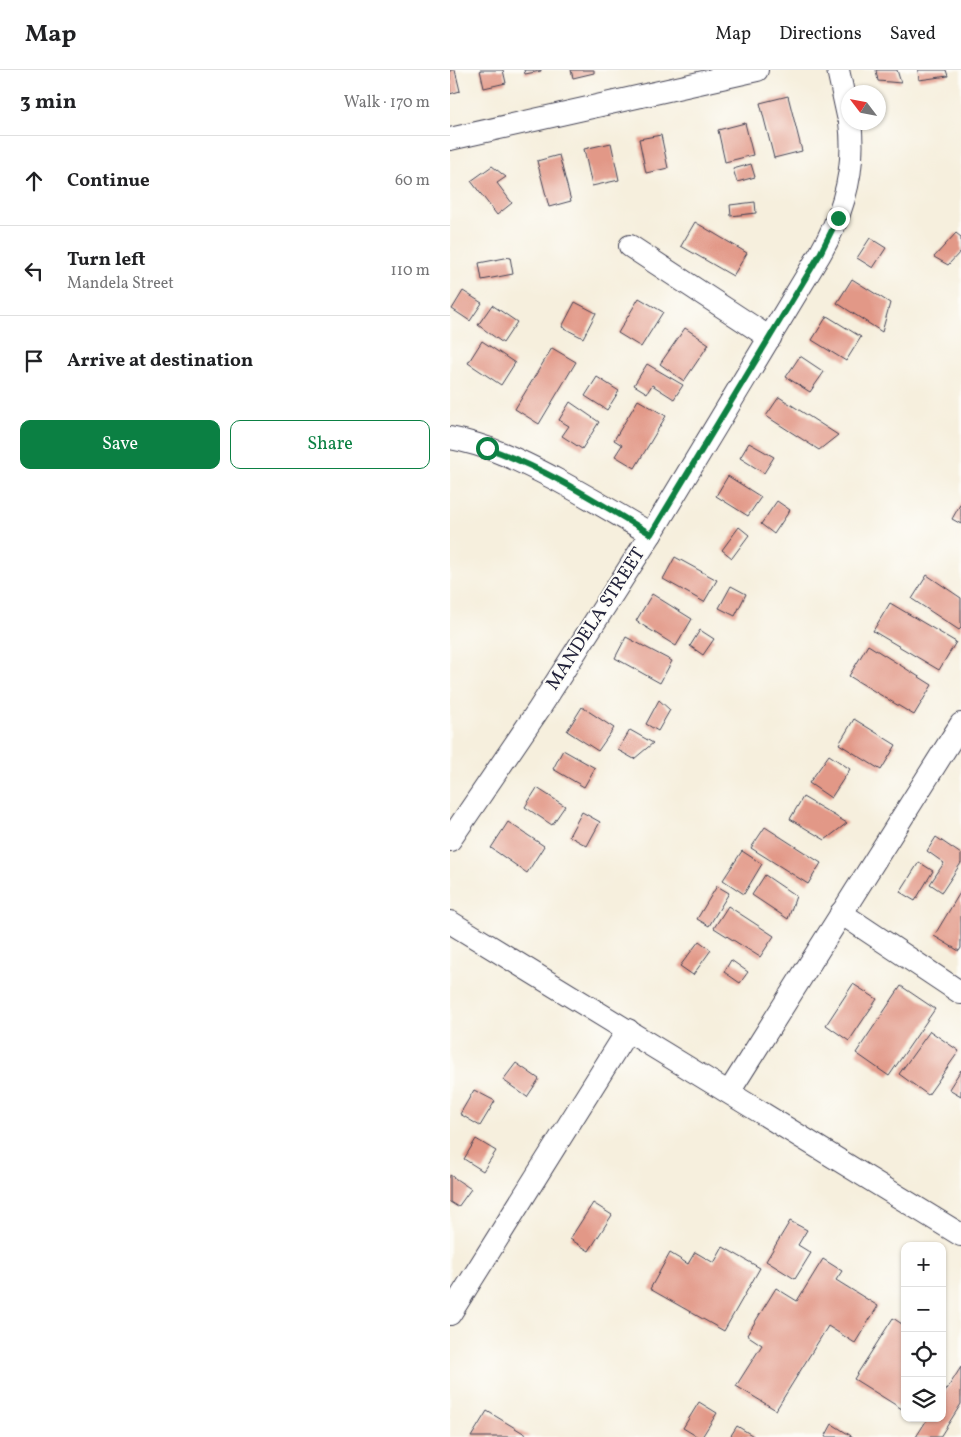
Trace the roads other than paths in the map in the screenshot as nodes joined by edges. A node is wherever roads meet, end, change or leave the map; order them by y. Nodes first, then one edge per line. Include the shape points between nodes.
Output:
1 (757, 70) edge
2 (838, 70) edge
3 (841, 85) edge
4 (851, 130) edge
5 (450, 140) edge
6 (630, 246) dead end
7 (770, 338) junction
8 (450, 438) edge
9 (651, 534) junction
10 (961, 724) edge
11 (450, 840) edge
12 (841, 913) junction
13 (450, 922) edge
14 (961, 993) edge
15 (628, 1030) junction
16 (729, 1092) junction
17 (961, 1235) edge
18 (450, 1314) edge

1 - 5 street
2 - 3 street
4 - 7 street, MANDELA STREET via 851,164 838,218
6 - 7 street
7 - 9 street, MANDELA STREET
8 - 9 street via 465,440 529,465
9 - 11 street, MANDELA STREET
10 - 12 street
12 - 14 street
12 - 16 street
13 - 15 street
15 - 16 street
15 - 18 street
16 - 17 street

